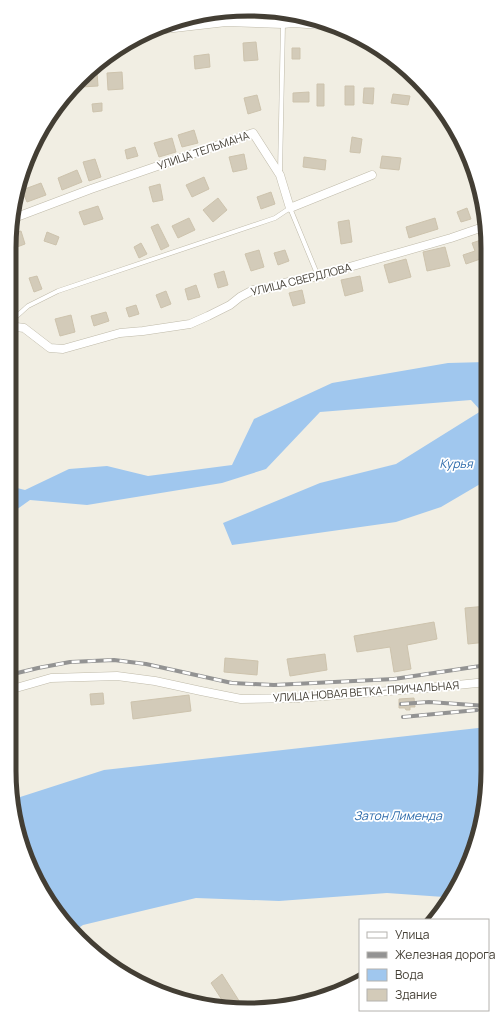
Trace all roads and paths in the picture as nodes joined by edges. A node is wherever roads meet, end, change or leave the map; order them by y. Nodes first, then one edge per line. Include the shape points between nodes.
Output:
1 (284, 19) edge
2 (283, 24) junction
3 (310, 24) edge
4 (174, 28) edge
5 (280, 175) junction
6 (372, 175) dead end
7 (290, 208) junction
8 (18, 216) edge
9 (480, 228) edge
10 (318, 276) junction
11 (16, 318) edge
12 (16, 326) edge
13 (481, 683) edge
14 (16, 688) edge

1 - 2 street
2 - 3 street
2 - 4 street via 226,22
2 - 5 lane
5 - 7 street, УЛИЦА ТЕЛЬМАНА
5 - 8 street, УЛИЦА ТЕЛЬМАНА via 253,132 91,188
6 - 7 street
7 - 10 lane
7 - 11 lane via 275,218 58,291 28,306
9 - 10 street, УЛИЦА СВЕРДЛОВА
10 - 12 street, УЛИЦА СВЕРДЛОВА via 253,290 230,305 190,324 120,333 63,349 50,348 24,328
13 - 14 street, УЛИЦА НОВАЯ ВЕТКА-ПРИЧАЛЬНАЯ via 299,698 241,699 155,681 117,676 51,678

